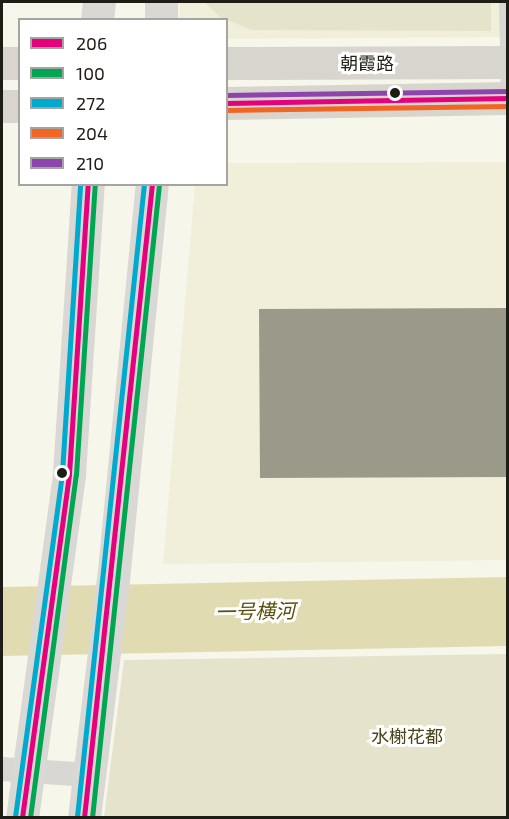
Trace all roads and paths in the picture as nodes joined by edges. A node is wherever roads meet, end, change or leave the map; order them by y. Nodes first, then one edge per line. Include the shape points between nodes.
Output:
1 (99, 2) edge
2 (161, 2) edge
3 (505, 2) edge
4 (97, 18) edge
5 (160, 18) edge
6 (507, 62) edge
7 (2, 63) edge
8 (18, 63) edge
9 (228, 63) edge
10 (507, 98) edge
11 (228, 103) edge
12 (2, 106) edge
13 (18, 106) edge
14 (88, 186) edge
15 (152, 186) edge
16 (15, 769) edge
17 (89, 775) junction
18 (22, 818) edge
19 (84, 818) edge

1 - 4 main road
2 - 5 main road
3 - 6 lane
6 - 9 main road, 朝霞路
6 - 10 lane
7 - 8 main road
10 - 11 main road, 朝霞路
12 - 13 main road
14 - 16 main road via 69,474 41,670
15 - 17 main road via 113,580
16 - 17 street
16 - 18 main road
17 - 19 main road

